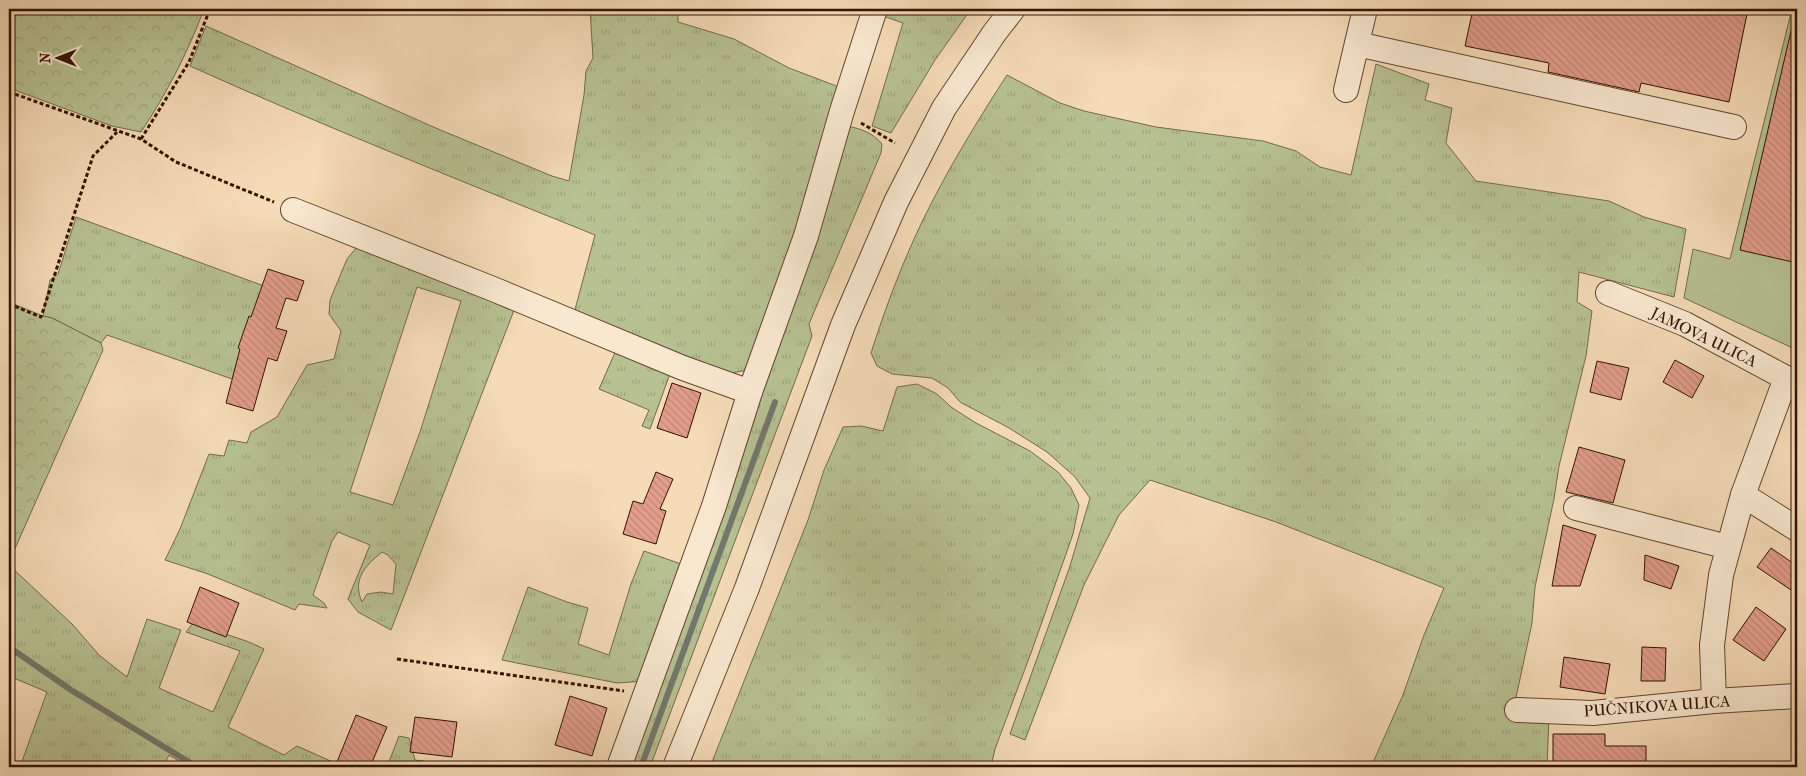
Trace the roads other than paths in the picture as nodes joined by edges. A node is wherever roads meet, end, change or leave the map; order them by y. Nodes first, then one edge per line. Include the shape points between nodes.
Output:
1 (875, 9) edge
2 (1013, 9) edge
3 (1365, 9) edge
4 (1357, 44) junction
5 (1346, 90) dead end
6 (1734, 127) dead end
7 (293, 210) road end
8 (1608, 294) dead end
9 (1792, 381) edge
10 (750, 392) junction
11 (1743, 495) junction
12 (1576, 508) dead end
13 (1797, 529) edge
14 (1728, 547) junction
15 (1797, 696) edge
16 (1714, 702) junction
17 (1517, 710) dead end
18 (619, 767) edge
19 (675, 767) edge

1 - 10 street via 806,236
2 - 19 street via 944,108 896,202 843,325 747,588
3 - 4 street
4 - 5 street
4 - 6 street
7 - 10 street
8 - 9 street, JAMOVA ULICA via 1685,324
9 - 11 street
10 - 18 street via 714,506
11 - 13 street
11 - 14 street
12 - 14 street
14 - 16 street via 1712,645
15 - 16 street, PUČNIKOVA ULICA
16 - 17 street, PUČNIKOVA ULICA via 1593,713

